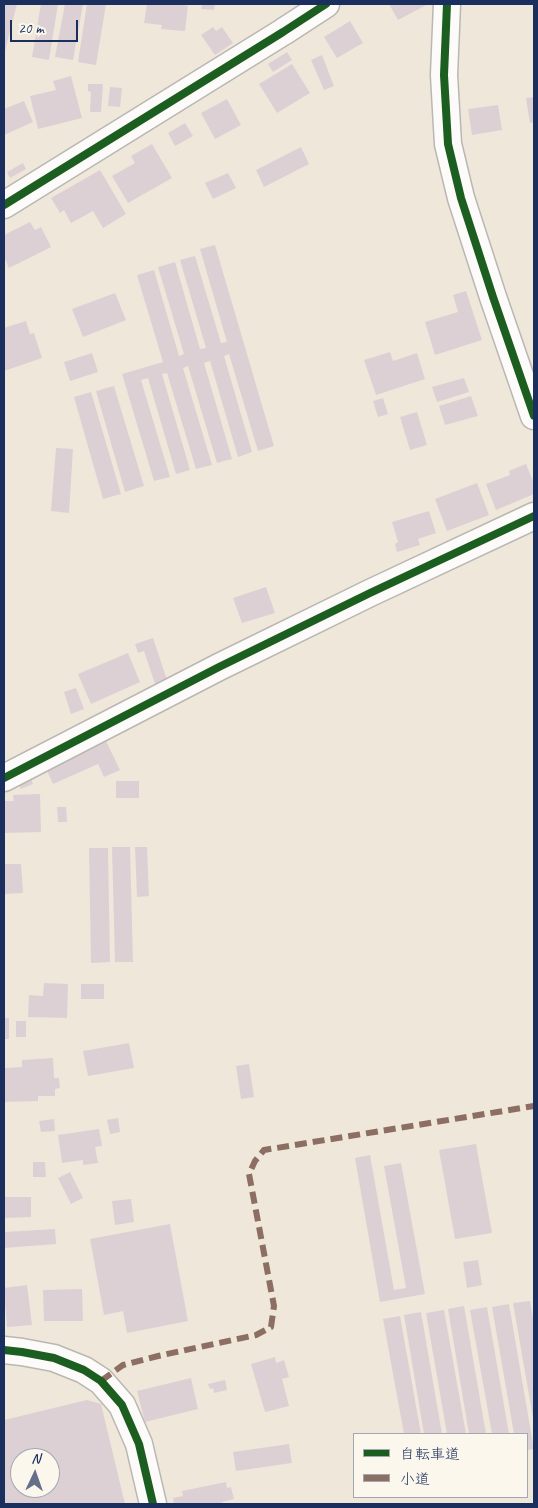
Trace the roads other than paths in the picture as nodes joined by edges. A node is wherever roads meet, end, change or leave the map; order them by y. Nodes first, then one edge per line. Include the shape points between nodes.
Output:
1 (326, 4) edge
2 (447, 4) edge
3 (4, 205) edge
4 (534, 416) edge
5 (534, 516) edge
6 (4, 778) edge
7 (4, 1350) edge
8 (153, 1504) edge

1 - 3 street
2 - 4 street via 444,74 448,144 462,198
5 - 6 street via 219,667
7 - 8 street via 54,1358 101,1381 122,1405 139,1444

